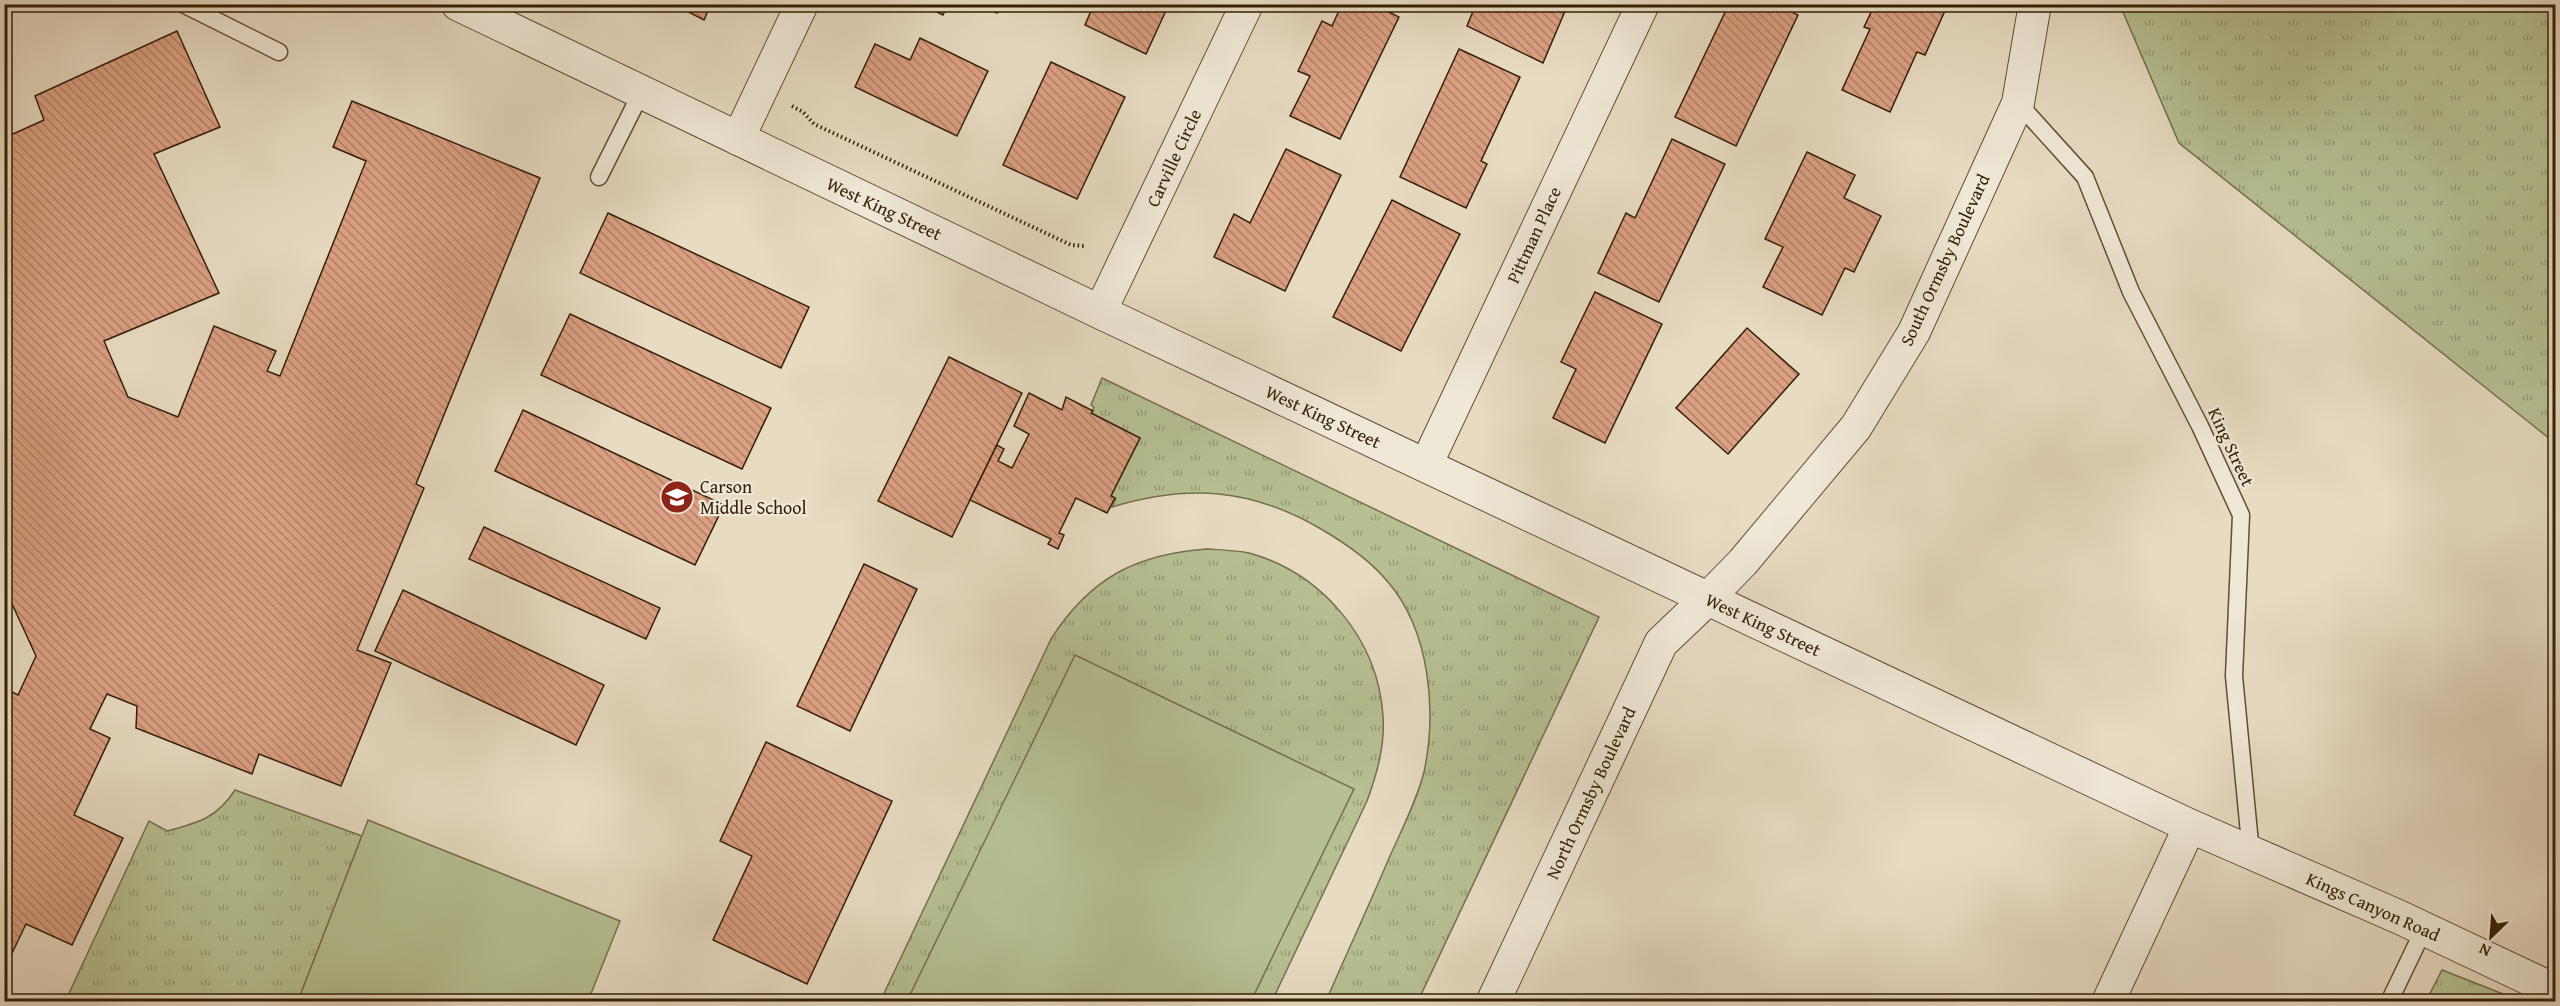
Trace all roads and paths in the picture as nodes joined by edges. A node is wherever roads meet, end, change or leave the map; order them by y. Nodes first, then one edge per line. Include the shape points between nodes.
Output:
1 (183, 4) edge
2 (458, 4) edge
3 (802, 4) edge
4 (1246, 4) edge
5 (1643, 4) edge
6 (2035, 4) edge
7 (279, 52) dead end
8 (761, 90) junction
9 (641, 93) junction
10 (2018, 103) junction
11 (738, 139) junction
12 (598, 177) dead end
13 (1084, 246) dead end
14 (1100, 312) junction
15 (1426, 465) junction
16 (1707, 599) junction
17 (2190, 826) junction
18 (2251, 854) junction
19 (2424, 929) junction
20 (2556, 991) edge
21 (1493, 1002) edge
22 (2108, 1002) edge
23 (2389, 1002) edge

1 - 7 lane
2 - 9 street, West King Street
3 - 8 street
4 - 14 street, Carville Circle
5 - 15 street, Pittman Place
6 - 10 street, South Ormsby Boulevard
8 - 11 street
8 - 13 path via 803,112 814,124 1071,245
9 - 11 street, West King Street
9 - 12 lane
10 - 16 street, South Ormsby Boulevard via 1914,332 1856,427
10 - 18 lane, King Street via 2085,177 2131,292 2241,515 2234,676
11 - 14 street, West King Street
14 - 15 street, West King Street
15 - 16 street, West King Street
16 - 17 street, West King Street
16 - 21 street, North Ormsby Boulevard via 1661,643
17 - 18 street, Kings Canyon Road
17 - 22 street
18 - 19 street, Kings Canyon Road
19 - 20 street, Kings Canyon Road
19 - 23 lane

